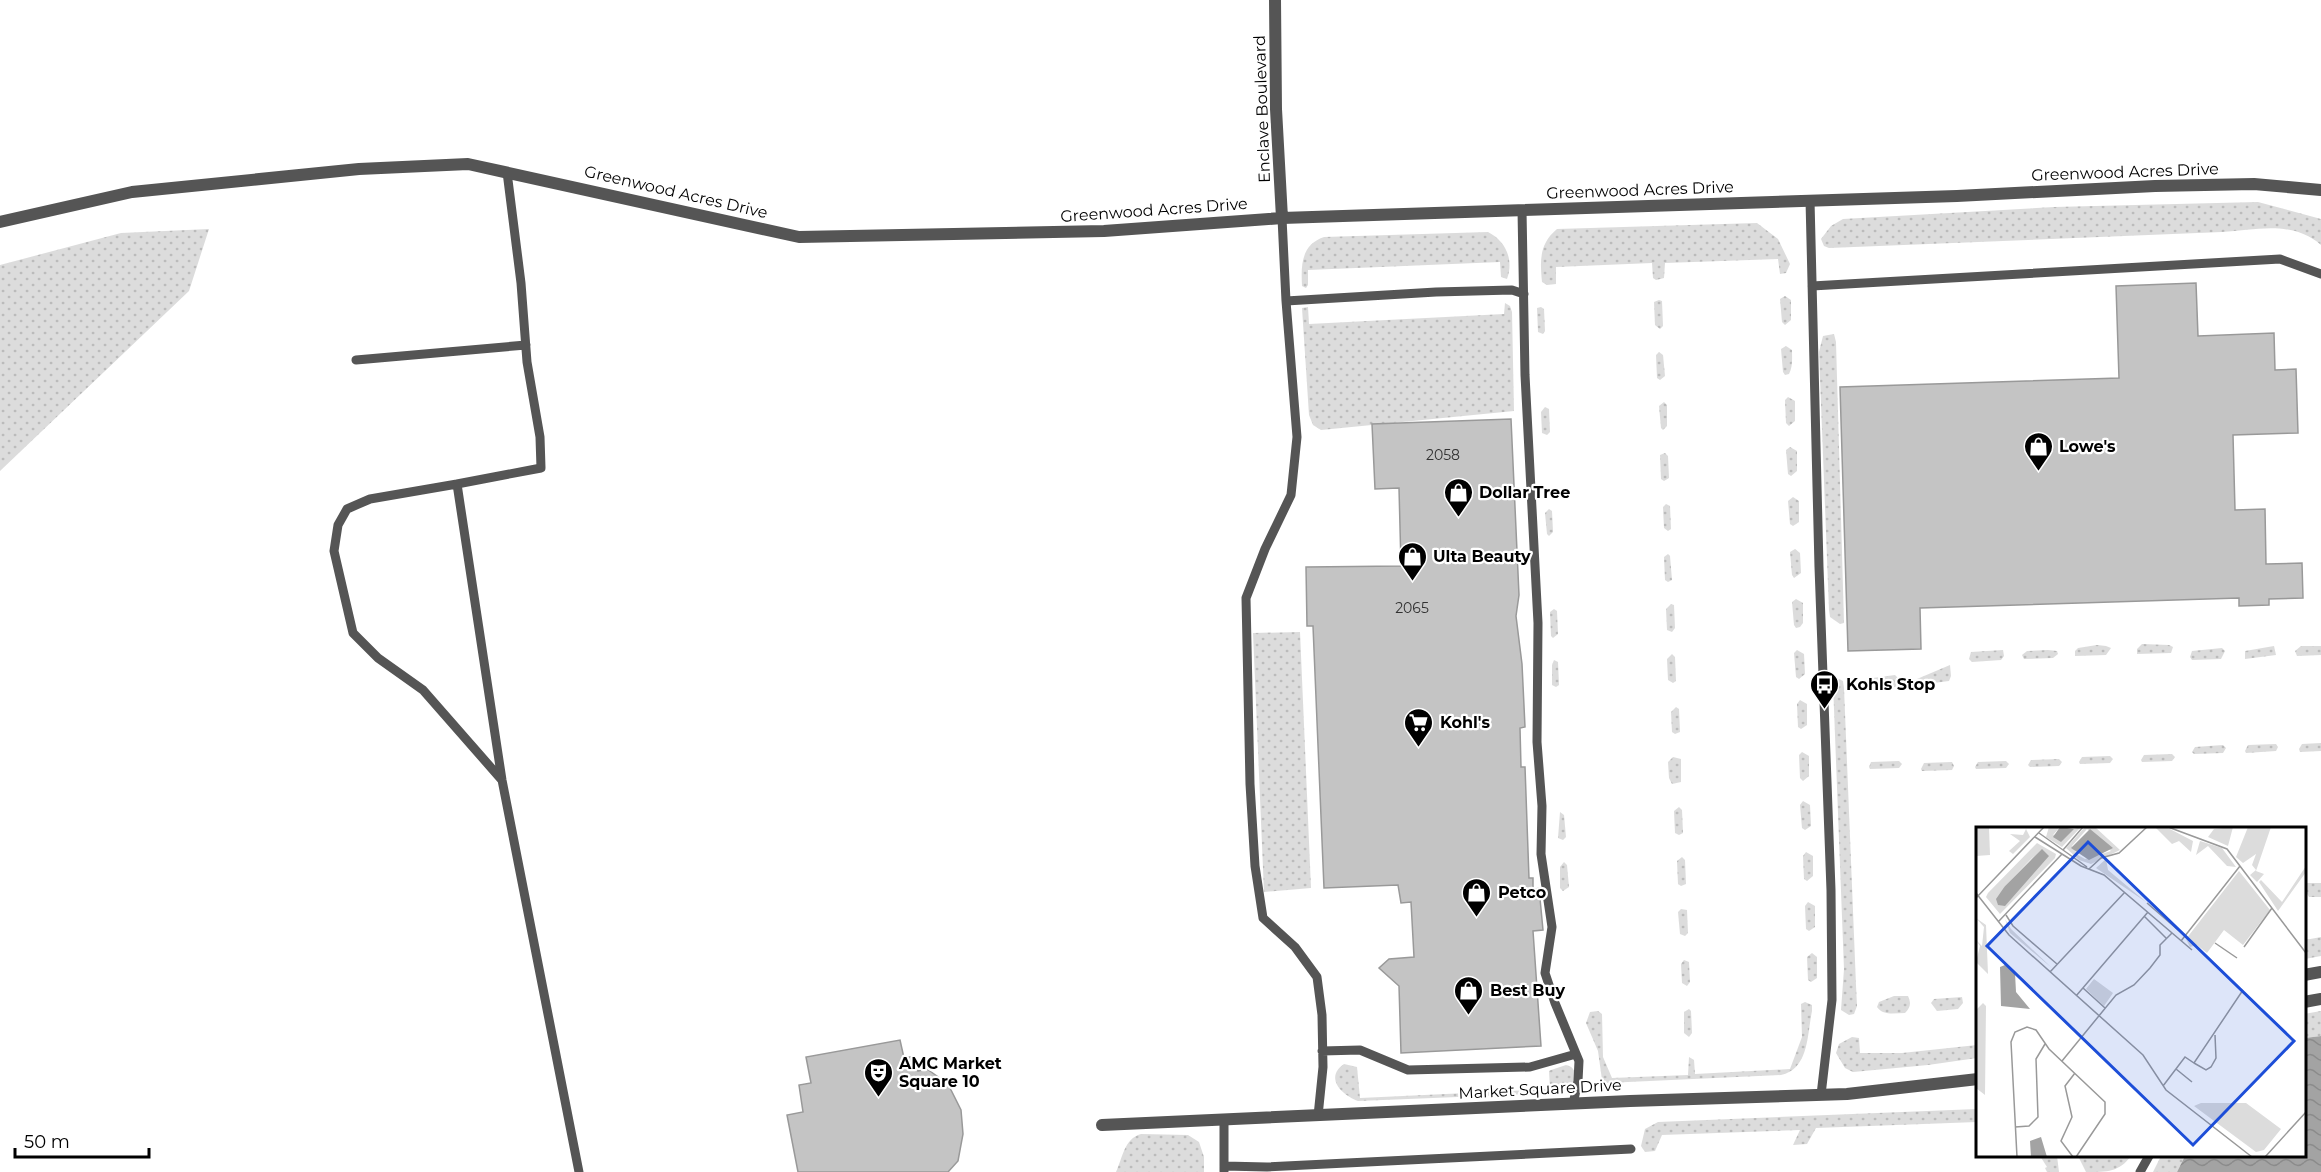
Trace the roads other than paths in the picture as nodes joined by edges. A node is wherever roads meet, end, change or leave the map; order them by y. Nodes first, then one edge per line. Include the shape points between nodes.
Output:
1 (1275, 0) edge
2 (507, 172) junction
3 (2321, 190) edge
4 (1810, 200) junction
5 (1522, 210) junction
6 (1282, 218) junction
7 (0, 222) edge
8 (2321, 274) edge
9 (1812, 286) junction
10 (1524, 294) junction
11 (1286, 301) junction
12 (526, 345) junction
13 (356, 360) dead end
14 (457, 484) junction
15 (502, 780) junction
16 (2321, 972) edge
17 (2306, 975) edge
18 (2321, 999) edge
19 (2306, 1002) edge
20 (1322, 1051) junction
21 (1576, 1054) junction
22 (1976, 1079) edge
23 (1821, 1095) junction
24 (1573, 1104) junction
25 (1318, 1116) junction
26 (1224, 1120) junction
27 (1102, 1125) dead end
28 (1630, 1149) dead end
29 (2148, 1157) edge
30 (1224, 1169) edge
31 (579, 1172) edge
32 (2140, 1172) edge

1 - 6 street, Enclave Boulevard
2 - 6 street, Greenwood Acres Drive via 799,237 1104,231
2 - 7 street, Greenwood Acres Drive via 468,164 359,169 132,192
2 - 12 lane
3 - 4 street, Greenwood Acres Drive via 2254,184
4 - 5 street, Greenwood Acres Drive
4 - 9 lane
5 - 6 street, Greenwood Acres Drive
5 - 10 lane
6 - 11 lane
8 - 9 lane via 2280,259
9 - 23 lane via 1832,1000
10 - 11 lane via 1512,290 1436,291
10 - 21 lane via 1538,623 1541,854 1552,927 1545,973
11 - 20 lane via 1297,437 1291,495 1246,598 1250,784 1263,918 1294,947 1317,977
12 - 13 lane
12 - 14 lane via 541,468
14 - 15 lane
14 - 15 lane via 370,499 348,509 338,525 334,551 353,633 378,658 423,690
15 - 31 lane
16 - 17 street
18 - 19 street
20 - 21 lane via 1360,1050 1408,1070 1530,1067
20 - 25 lane
21 - 24 lane via 1578,1081
22 - 23 street, Market Square Drive
23 - 24 street, Market Square Drive
24 - 25 street, Market Square Drive
25 - 26 street, Market Square Drive
26 - 27 street, Market Square Drive
26 - 30 lane
28 - 30 lane
29 - 32 lane

